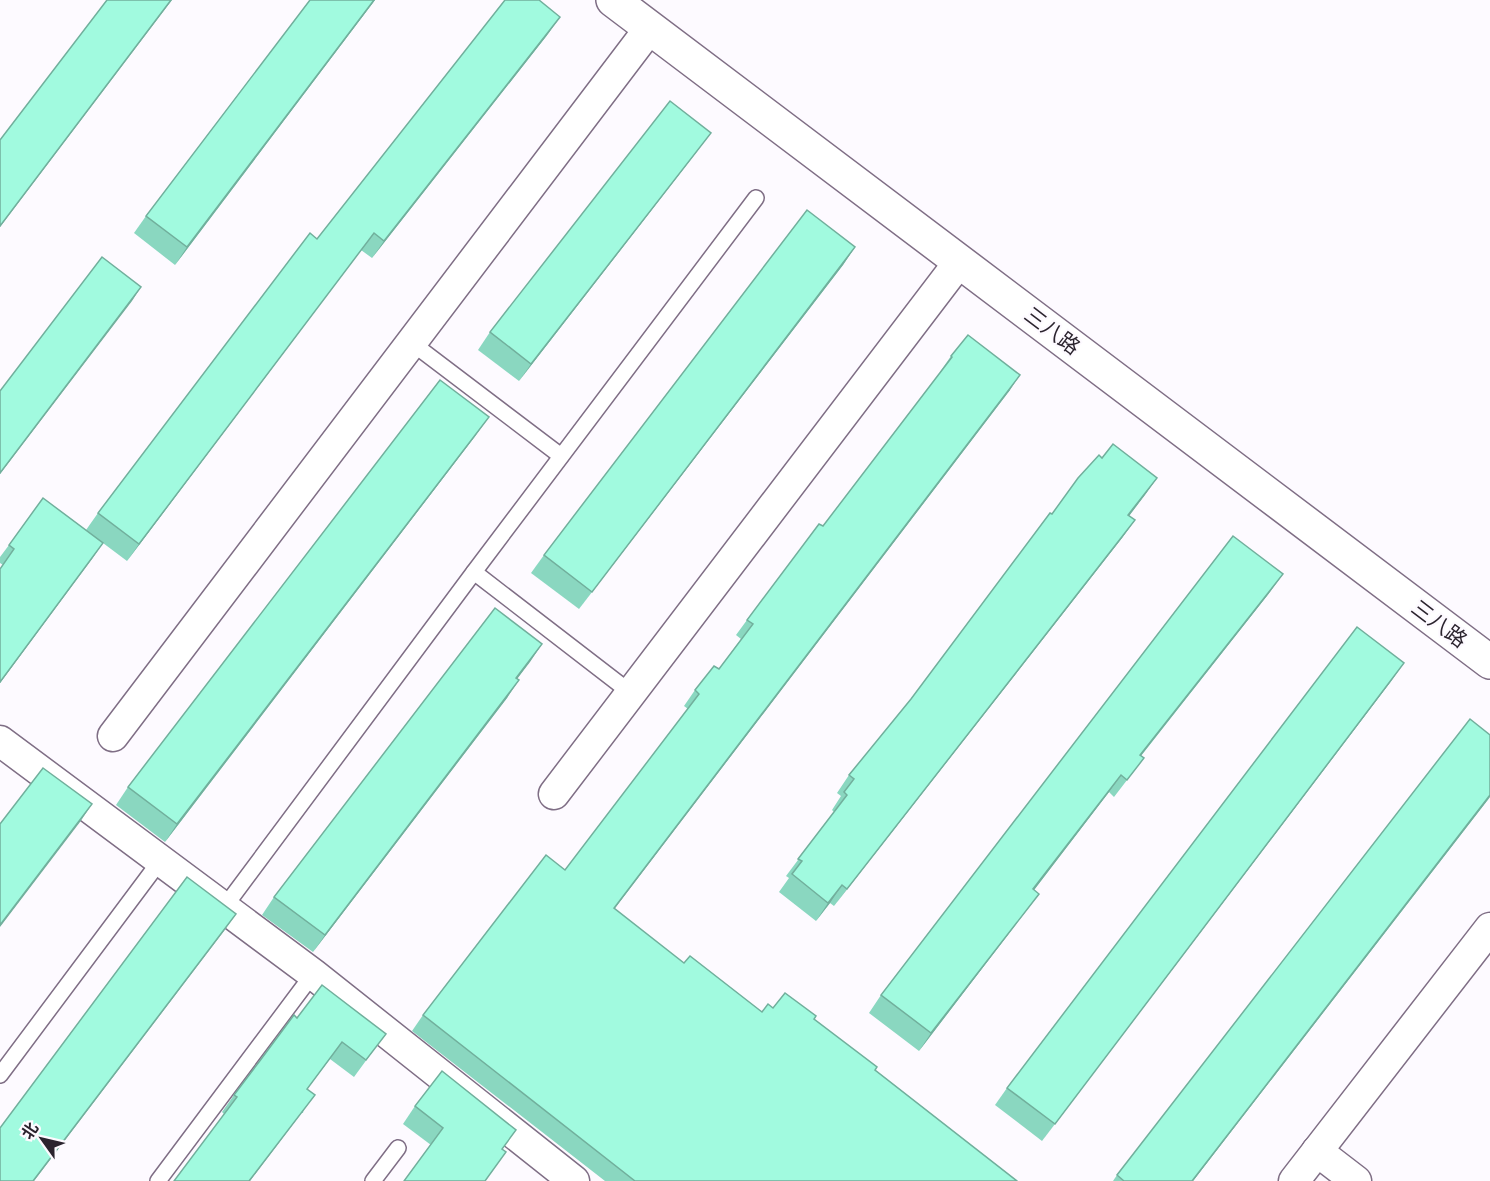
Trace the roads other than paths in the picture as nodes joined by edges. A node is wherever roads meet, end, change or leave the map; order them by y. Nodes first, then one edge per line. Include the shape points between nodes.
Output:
1 (613, 0) edge
2 (650, 28) junction
3 (756, 198) dead end
4 (960, 261) junction
5 (412, 343) junction
6 (561, 456) junction
7 (474, 572) junction
8 (1490, 662) edge
9 (631, 693) junction
10 (113, 736) dead end
11 (0, 741) edge
12 (554, 794) dead end
13 (160, 861) junction
14 (223, 909) junction
15 (1490, 928) edge
16 (313, 974) junction
17 (0, 1075) edge
18 (398, 1148) dead end
19 (1317, 1151) junction
20 (158, 1181) edge
21 (373, 1181) edge
22 (574, 1181) edge
23 (1294, 1181) edge
24 (1356, 1181) edge

1 - 2 main road, 三八路
2 - 4 main road, 三八路
2 - 5 street
3 - 6 lane
4 - 8 main road, 三八路
4 - 9 street
5 - 6 lane
5 - 10 street
6 - 7 lane
7 - 9 lane
7 - 14 lane
9 - 12 street
11 - 13 street
13 - 14 street
13 - 17 lane
14 - 16 street
15 - 19 street
16 - 20 lane
16 - 22 street
18 - 21 lane
19 - 23 street
19 - 24 street

